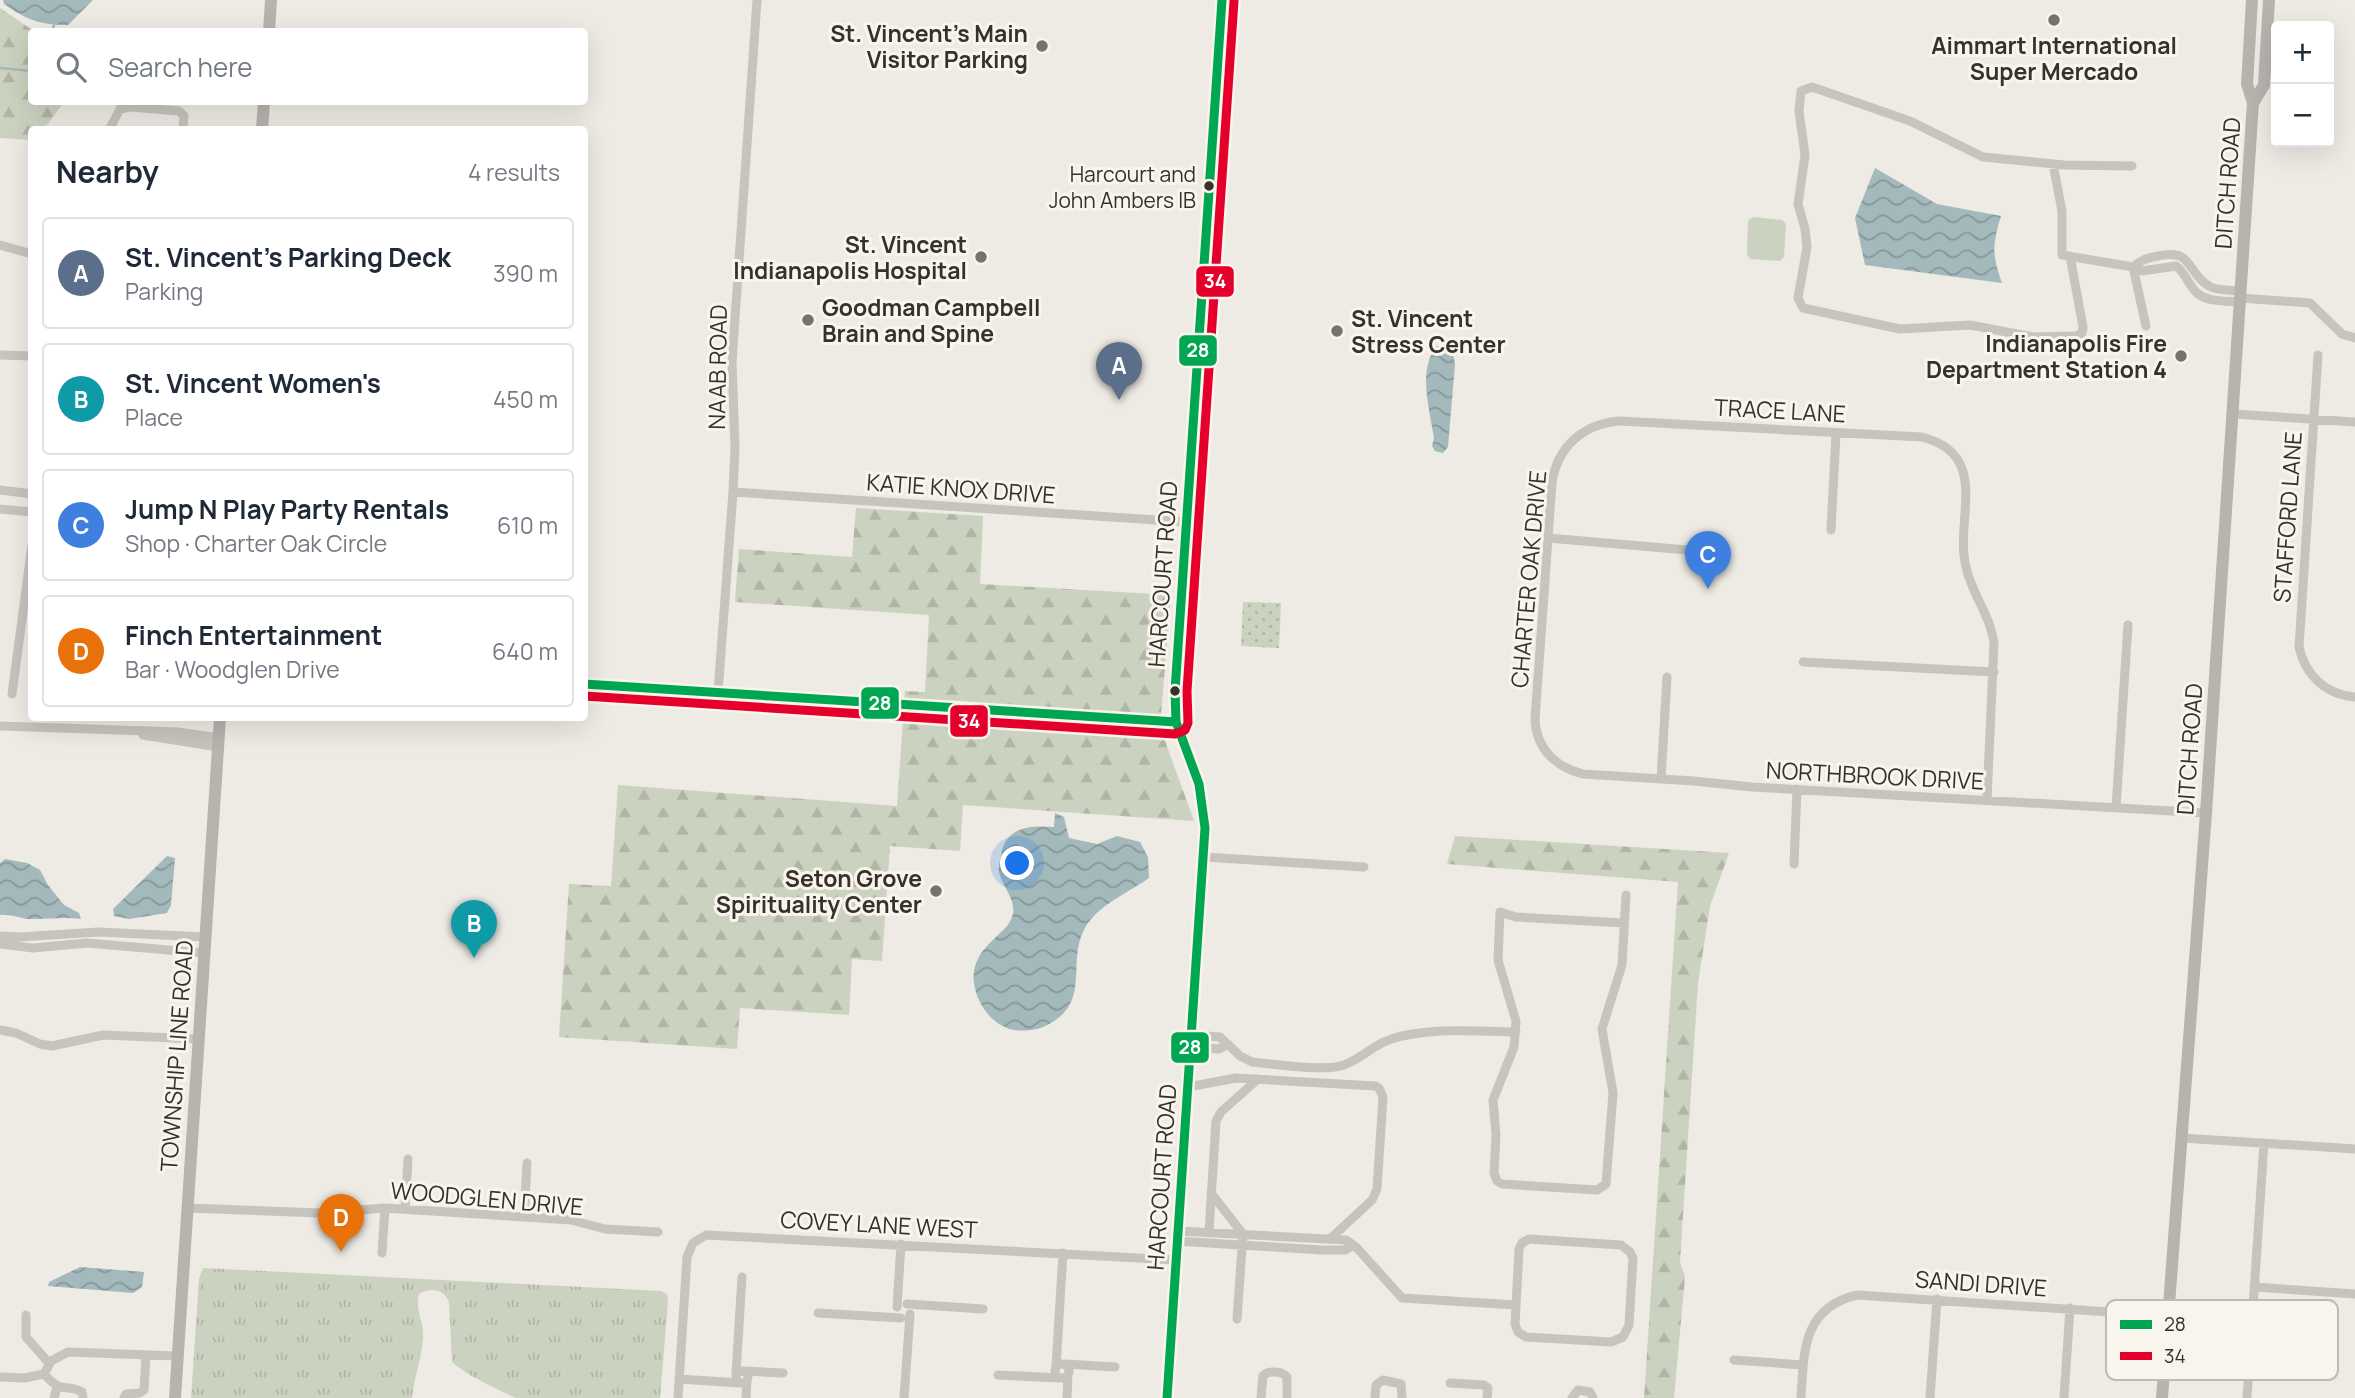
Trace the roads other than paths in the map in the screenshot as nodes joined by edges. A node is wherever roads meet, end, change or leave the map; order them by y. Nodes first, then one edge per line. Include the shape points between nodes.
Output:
1 (271, 0) edge
2 (757, 0) edge
3 (1222, 0) edge
4 (2252, 0) edge
5 (2269, 0) edge
6 (269, 28) edge
7 (2253, 103) junction
8 (264, 105) edge
9 (111, 126) edge
10 (183, 126) edge
11 (262, 126) edge
12 (2053, 164) junction
13 (2132, 166) dead end
14 (0, 246) edge
15 (28, 253) edge
16 (2066, 256) junction
17 (2158, 256) junction
18 (2161, 266) junction
19 (2133, 267) junction
20 (2241, 297) junction
21 (2146, 326) dead end
22 (2355, 338) edge
23 (0, 355) edge
24 (2318, 355) dead end
25 (28, 356) edge
26 (2233, 414) junction
27 (2313, 420) junction
28 (2355, 422) edge
29 (1601, 424) joint
30 (1836, 433) junction
31 (0, 490) edge
32 (733, 492) junction
33 (28, 494) edge
34 (0, 509) edge
35 (28, 512) edge
36 (1187, 522) junction
37 (1831, 530) dead end
38 (1548, 538) junction
39 (1699, 551) dead end
40 (28, 575) edge
41 (2128, 625) dead end
42 (1803, 662) dead end
43 (1994, 672) junction
44 (1667, 677) dead end
45 (588, 684) edge
46 (718, 692) junction
47 (12, 694) dead end
48 (2355, 697) edge
49 (220, 721) edge
50 (1176, 723) junction
51 (0, 726) edge
52 (219, 743) junction
53 (1548, 755) joint
54 (1661, 779) junction
55 (1797, 789) junction
56 (1987, 800) junction
57 (2116, 807) junction
58 (2206, 813) junction
59 (1204, 857) junction
60 (1794, 864) dead end
61 (1364, 867) dead end
62 (1626, 895) dead end
63 (1624, 923) junction
64 (0, 936) edge
65 (205, 937) junction
66 (0, 944) edge
67 (204, 953) junction
68 (0, 1030) edge
69 (1516, 1032) junction
70 (198, 1039) junction
71 (1191, 1041) junction
72 (1258, 1079) junction
73 (1188, 1087) junction
74 (2182, 1138) junction
75 (2264, 1143) junction
76 (2355, 1149) edge
77 (408, 1159) dead end
78 (527, 1163) dead end
79 (1211, 1193) junction
80 (187, 1208) junction
81 (385, 1208) junction
82 (405, 1209) junction
83 (524, 1217) junction
84 (658, 1232) dead end
85 (1209, 1233) junction
86 (1243, 1234) junction
87 (1177, 1236) junction
88 (1330, 1239) junction
89 (901, 1244) junction
90 (1242, 1245) junction
91 (1352, 1246) junction
92 (382, 1253) dead end
93 (1063, 1253) junction
94 (1176, 1260) junction
95 (742, 1277) dead end
96 (2254, 1287) junction
97 (2355, 1294) edge
98 (1937, 1299) junction
99 (2170, 1300) edge
100 (2253, 1300) edge
101 (1516, 1305) junction
102 (902, 1306) junction
103 (2070, 1308) junction
104 (983, 1309) dead end
105 (2106, 1311) edge
106 (818, 1313) dead end
107 (26, 1315) dead end
108 (906, 1316) junction
109 (1237, 1319) dead end
110 (146, 1355) junction
111 (177, 1356) junction
112 (1734, 1360) dead end
113 (48, 1363) junction
114 (1060, 1365) junction
115 (1803, 1365) junction
116 (1115, 1367) dead end
117 (783, 1373) dead end
118 (44, 1374) junction
119 (998, 1375) dead end
120 (1064, 1376) junction
121 (0, 1377) edge
122 (742, 1377) junction
123 (679, 1379) junction
124 (2164, 1380) edge
125 (2248, 1380) edge
126 (1450, 1382) dead end
127 (57, 1387) junction
128 (54, 1398) edge
129 (83, 1398) edge
130 (124, 1398) edge
131 (175, 1398) edge
132 (678, 1398) edge
133 (746, 1398) edge
134 (904, 1398) edge
135 (1067, 1398) edge
136 (1167, 1398) edge
137 (1261, 1398) edge
138 (1287, 1398) edge
139 (1375, 1398) edge
140 (1402, 1398) edge
141 (1487, 1398) edge
142 (1572, 1398) edge
143 (1593, 1398) edge
144 (1801, 1398) edge
145 (1930, 1398) edge
146 (2064, 1398) edge
147 (2162, 1398) edge
148 (2247, 1398) edge

1 - 6 main road
2 - 32 street, NAAB ROAD via 732,362
3 - 36 main road, HARCOURT ROAD
4 - 7 main road, DITCH ROAD via 2247,84
5 - 7 main road, DITCH ROAD via 2264,85
7 - 20 main road, DITCH ROAD
8 - 11 main road
9 - 10 street via 120,109 131,107 179,111
12 - 13 street
12 - 16 street
12 - 16 street via 1983,157 1910,121 1804,88 1799,107 1805,155 1798,204 1807,247 1798,298 1807,309 1900,329 1970,325 2037,337 2076,336 2083,327
14 - 15 street
16 - 19 street
17 - 18 street
17 - 19 street
17 - 20 street via 2171,253 2185,258 2211,288
18 - 19 street via 2142,271
18 - 20 street via 2183,271 2198,295
19 - 21 street
20 - 22 street via 2310,303 2342,334
20 - 26 main road, DITCH ROAD
23 - 25 street
24 - 27 street, STAFFORD LANE
26 - 27 street
26 - 58 main road, DITCH ROAD
27 - 28 street
27 - 48 street, STAFFORD LANE via 2299,639 2304,662 2314,678 2330,691
29 - 30 street, TRACE LANE via 1619,421
29 - 38 street, CHARTER OAK DRIVE via 1574,438 1558,460
30 - 37 street
30 - 43 street, TRACE LANE via 1922,438 1953,453 1966,484 1965,564 1991,625
31 - 33 street
32 - 36 street, KATIE KNOX DRIVE
32 - 46 street, NAAB ROAD
34 - 35 street
36 - 50 main road, HARCOURT ROAD
38 - 39 street
38 - 53 street, CHARTER OAK DRIVE via 1535,719 1538,738
40 - 47 street
41 - 57 street
42 - 43 street
43 - 56 street
44 - 54 street
45 - 46 street
46 - 50 street
49 - 52 main road, TOWNSHIP LINE ROAD
50 - 59 main road, HARCOURT ROAD via 1202,798
51 - 52 street via 124,731
52 - 65 main road, TOWNSHIP LINE ROAD
53 - 54 street, NORTHBROOK DRIVE via 1583,774
54 - 55 street, NORTHBROOK DRIVE
55 - 56 street, NORTHBROOK DRIVE
55 - 60 street
56 - 57 street, NORTHBROOK DRIVE
57 - 58 street, NORTHBROOK DRIVE
58 - 74 main road, DITCH ROAD
59 - 61 street
59 - 71 main road, HARCOURT ROAD
62 - 63 street
63 - 69 street via 1516,917 1500,912 1497,957
63 - 69 street via 1622,965 1602,1029 1613,1093 1608,1179 1603,1187 1518,1186 1497,1181 1493,1100
64 - 65 street via 99,932
65 - 67 main road, TOWNSHIP LINE ROAD
66 - 67 street via 33,948 87,943
67 - 70 main road, TOWNSHIP LINE ROAD
68 - 70 street via 52,1046 103,1035
69 - 71 street via 1465,1030 1401,1036 1331,1068 1252,1062 1220,1037
70 - 80 main road, TOWNSHIP LINE ROAD
71 - 73 main road, HARCOURT ROAD
72 - 73 street via 1231,1078
72 - 79 street via 1216,1120
72 - 88 street via 1380,1089 1377,1189 1372,1200
73 - 87 main road, HARCOURT ROAD
74 - 75 street
74 - 99 main road, DITCH ROAD
75 - 76 street
75 - 96 street
77 - 82 street
78 - 83 street
79 - 85 street
79 - 86 street
80 - 81 street, WOODGLEN DRIVE via 320,1213
80 - 111 main road, TOWNSHIP LINE ROAD
81 - 82 street, WOODGLEN DRIVE
81 - 92 street
82 - 83 street, WOODGLEN DRIVE
83 - 84 street, WOODGLEN DRIVE
85 - 86 street
85 - 87 street
86 - 88 street
86 - 90 street
87 - 90 street
87 - 94 main road, HARCOURT ROAD
88 - 91 street via 1346,1240
89 - 93 street, COVEY LANE WEST
89 - 102 street
89 - 123 street, COVEY LANE WEST via 710,1234 699,1238 687,1257
90 - 91 street via 1345,1250
90 - 109 street
91 - 101 street via 1402,1298
93 - 94 street, COVEY LANE WEST
93 - 114 street
94 - 136 main road, HARCOURT ROAD
95 - 122 street
96 - 97 street
96 - 100 street
98 - 103 street, SANDI DRIVE
98 - 115 street, SANDI DRIVE via 1850,1297 1826,1310 1813,1325
98 - 145 street
101 - 101 street via 1519,1250 1524,1241 1620,1245 1630,1252 1629,1325 1621,1339 1522,1336 1515,1327
102 - 104 street
102 - 108 street via 896,1313
103 - 105 street, SANDI DRIVE
103 - 146 street
106 - 108 street
107 - 113 street via 26,1336
108 - 134 street
110 - 111 street
110 - 113 street via 68,1352
110 - 130 street via 144,1390
111 - 131 main road, TOWNSHIP LINE ROAD
112 - 115 street
113 - 118 street
114 - 116 street
114 - 120 street via 1069,1369
115 - 144 street
117 - 122 street
118 - 121 street
118 - 127 street
119 - 120 street
120 - 135 street
122 - 123 street
122 - 133 street
123 - 132 street
124 - 147 main road, DITCH ROAD
125 - 148 street
126 - 141 street via 1484,1385
127 - 128 street
127 - 129 street via 79,1390
137 - 138 street via 1263,1376 1268,1372 1287,1377
139 - 140 street via 1376,1385 1383,1380 1401,1384
142 - 143 street via 1578,1390 1590,1392

